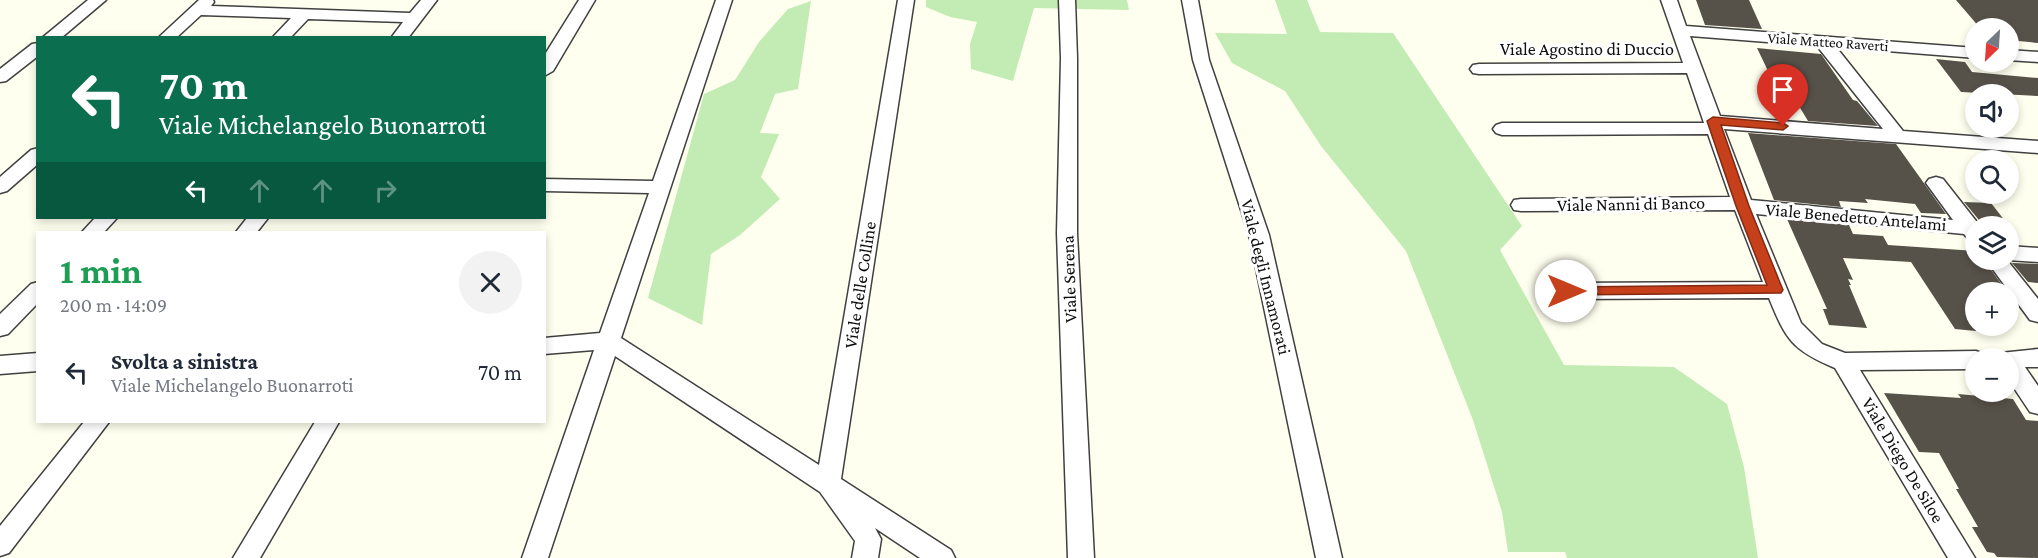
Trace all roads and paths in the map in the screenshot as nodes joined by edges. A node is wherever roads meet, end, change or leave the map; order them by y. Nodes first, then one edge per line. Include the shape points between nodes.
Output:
1 (98, 0) edge
2 (429, 0) edge
3 (587, 0) edge
4 (724, 0) edge
5 (906, 0) edge
6 (1067, 0) edge
7 (1190, 0) edge
8 (1669, 0) edge
9 (202, 5) edge
10 (303, 14) junction
11 (414, 18) junction
12 (1680, 30) junction
13 (53, 36) edge
14 (168, 36) edge
15 (282, 36) edge
16 (400, 36) edge
17 (1823, 42) junction
18 (36, 50) edge
19 (1965, 52) edge
20 (2019, 56) edge
21 (2038, 57) edge
22 (546, 68) edge
23 (1695, 68) junction
24 (1479, 69) dead end
25 (0, 77) edge
26 (1715, 124) junction
27 (1502, 129) dead end
28 (1898, 136) junction
29 (2038, 147) edge
30 (36, 156) edge
31 (1936, 183) dead end
32 (546, 184) edge
33 (0, 187) edge
34 (659, 187) junction
35 (1742, 204) junction
36 (1521, 206) dead end
37 (106, 219) edge
38 (257, 219) edge
39 (1965, 221) edge
40 (1965, 230) edge
41 (93, 231) edge
42 (247, 231) edge
43 (2019, 254) edge
44 (2038, 255) edge
45 (2004, 270) edge
46 (1776, 290) junction
47 (36, 291) edge
48 (1566, 291) dead end
49 (2038, 314) edge
50 (0, 328) edge
51 (609, 340) junction
52 (546, 346) edge
53 (2038, 358) edge
54 (2019, 359) edge
55 (1965, 360) edge
56 (36, 362) edge
57 (1843, 362) junction
58 (0, 365) edge
59 (2019, 376) edge
60 (2038, 405) edge
61 (96, 423) edge
62 (326, 423) edge
63 (828, 483) junction
64 (0, 545) edge
65 (246, 558) edge
66 (535, 558) edge
67 (865, 558) edge
68 (942, 558) edge
69 (1081, 558) edge
70 (1329, 558) edge
71 (1962, 558) edge

1 - 13 street
2 - 11 street
3 - 22 street
4 - 34 street
5 - 63 street, Viale delle Colline
6 - 69 street, Viale Serena via 1067,234
7 - 70 street, Viale degli Innamorati via 1202,60 1259,235
8 - 12 street
9 - 10 street
9 - 14 street
10 - 11 street
10 - 15 street
11 - 16 street
12 - 17 street, Viale Matteo Raverti
12 - 23 street
17 - 19 street, Viale Matteo Raverti
17 - 28 street
18 - 25 street
20 - 21 street
23 - 24 street, Viale Agostino di Duccio
23 - 26 street
26 - 27 street
26 - 28 street
26 - 35 street
28 - 29 street
30 - 33 street
31 - 39 street
32 - 34 street
34 - 51 street
35 - 36 street, Viale Nanni di Banco
35 - 40 street, Viale Benedetto Antelami
35 - 46 street
37 - 41 street
38 - 42 street
43 - 44 street
45 - 49 street
46 - 48 street
46 - 57 street via 1792,327 1814,350
47 - 50 street
51 - 52 street
51 - 63 street
51 - 66 street
53 - 54 street
55 - 57 street
56 - 58 street
57 - 71 street, Viale Diego De Siloe
59 - 60 street
61 - 64 street
62 - 65 street
63 - 67 street via 868,539
63 - 68 street

